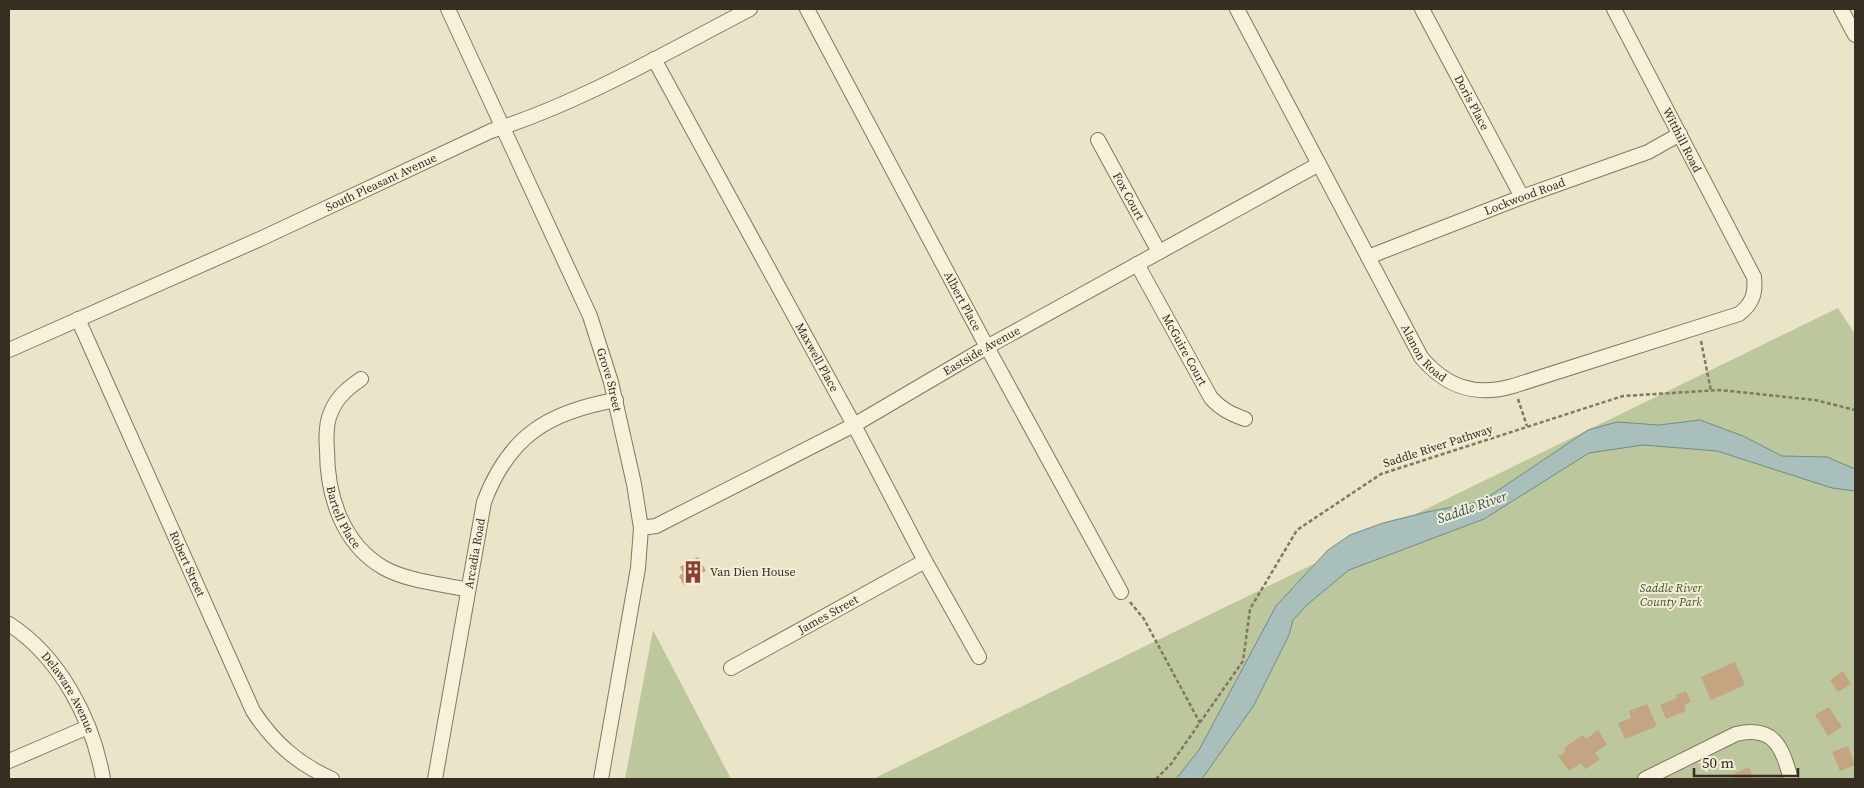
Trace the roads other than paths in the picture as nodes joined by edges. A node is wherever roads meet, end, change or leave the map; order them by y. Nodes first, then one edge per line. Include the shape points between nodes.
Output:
1 (448, 9) edge
2 (750, 9) edge
3 (807, 9) edge
4 (1238, 9) edge
5 (1422, 9) edge
6 (1614, 9) edge
7 (1841, 9) edge
8 (1854, 31) edge
9 (654, 59) junction
10 (502, 128) junction
11 (1680, 134) junction
12 (1098, 140) dead end
13 (1319, 164) junction
14 (1522, 197) junction
15 (1159, 252) junction
16 (1368, 257) junction
17 (1137, 264) junction
18 (1751, 271) joint
19 (78, 319) junction
20 (987, 347) junction
21 (9, 350) edge
22 (361, 379) dead end
23 (616, 400) junction
24 (1245, 419) dead end
25 (854, 425) junction
26 (641, 528) junction
27 (925, 561) junction
28 (468, 590) junction
29 (1121, 592) road end
30 (9, 624) edge
31 (979, 657) dead end
32 (731, 668) dead end
33 (88, 727) junction
34 (9, 761) edge
35 (103, 779) edge
36 (332, 779) edge
37 (435, 779) edge
38 (601, 779) edge
39 (1645, 779) edge
40 (1791, 779) edge

1 - 10 street, Grove Street
2 - 9 street, South Pleasant Avenue
3 - 20 street, Albert Place
4 - 13 street, Alanon Road
5 - 14 street, Doris Place
6 - 11 street, Witthill Road
7 - 8 street
9 - 10 street, South Pleasant Avenue via 517,124
9 - 25 street, Maxwell Place
10 - 19 street, South Pleasant Avenue
10 - 23 street, Grove Street via 590,316
11 - 14 street, Lockwood Road via 1648,152
11 - 18 street, Witthill Road
12 - 15 street, Fox Court
13 - 15 street, Eastside Avenue
13 - 16 street, Alanon Road
14 - 16 street, Lockwood Road
15 - 17 street, Eastside Avenue
16 - 18 street, Alanon Road via 1421,357 1447,381 1480,391 1514,386 1739,314 1753,299 1755,287
17 - 20 street, Eastside Avenue
17 - 24 street, McGuire Court via 1211,398 1220,408
19 - 21 street, South Pleasant Avenue
19 - 36 street, Robert Street via 254,710 280,746 313,771
20 - 25 street, Eastside Avenue
20 - 29 street, Albert Place
22 - 28 street, Bartell Place via 342,393 330,413 326,437 331,495 342,523 366,556 383,568 399,575
23 - 26 street, Grove Street
23 - 28 street, Arcadia Road via 591,404 553,420 522,441 502,464 484,502
25 - 26 street, Eastside Avenue via 656,526
25 - 27 street, Maxwell Place
26 - 38 street, Grove Street via 638,568
27 - 31 street, Maxwell Place
27 - 32 street, James Street
28 - 37 street, Arcadia Road
30 - 33 street, Delaware Avenue via 56,668
33 - 34 street
33 - 35 street, Delaware Avenue
39 - 40 street via 1736,734 1756,732 1768,736 1784,753

